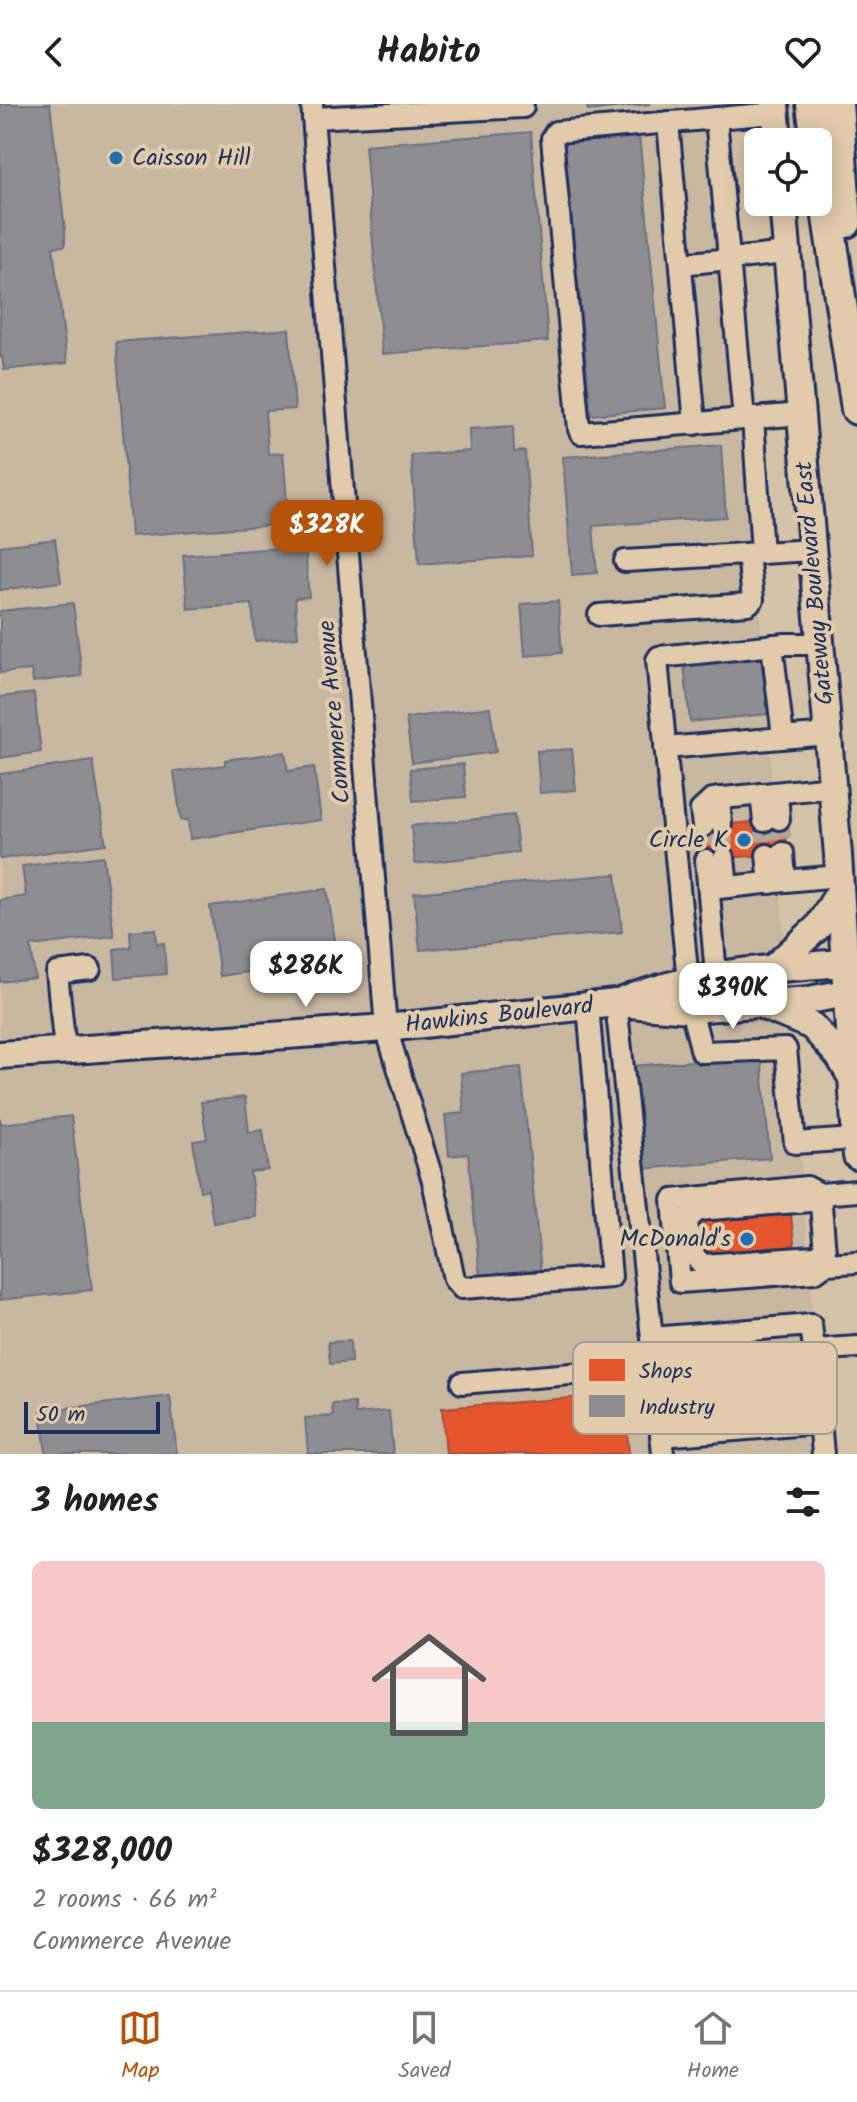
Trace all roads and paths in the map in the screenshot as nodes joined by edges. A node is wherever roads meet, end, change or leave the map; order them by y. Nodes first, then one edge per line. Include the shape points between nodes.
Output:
1 (812, 104) edge
2 (837, 104) edge
3 (523, 107) dead end
4 (775, 108) edge
5 (313, 111) edge
6 (716, 118) junction
7 (668, 122) junction
8 (777, 128) edge
9 (815, 128) edge
10 (784, 216) edge
11 (828, 216) edge
12 (787, 253) junction
13 (729, 259) junction
14 (681, 264) junction
15 (857, 357) edge
16 (857, 409) edge
17 (801, 414) junction
18 (748, 419) junction
19 (695, 424) junction
20 (812, 550) junction
21 (755, 553) junction
22 (625, 561) dead end
23 (599, 615) dead end
24 (820, 644) junction
25 (772, 645) junction
26 (828, 734) junction
27 (783, 737) junction
28 (665, 748) junction
29 (832, 787) junction
30 (769, 794) junction
31 (772, 820) tunnel mouth
32 (712, 825) tunnel mouth
33 (775, 854) tunnel mouth
34 (715, 859) tunnel mouth
35 (843, 881) edge
36 (778, 882) junction
37 (718, 888) junction
38 (850, 962) edge
39 (773, 968) junction
40 (90, 969) dead end
41 (716, 975) junction
42 (688, 981) junction
43 (851, 991) edge
44 (616, 1003) junction
45 (759, 1003) junction
46 (588, 1006) junction
47 (691, 1009) junction
48 (386, 1028) junction
49 (65, 1050) junction
50 (0, 1055) edge
51 (854, 1069) edge
52 (856, 1148) edge
53 (857, 1191) edge
54 (820, 1194) junction
55 (857, 1262) edge
56 (826, 1264) junction
57 (680, 1282) junction
58 (646, 1285) junction
59 (685, 1336) junction
60 (652, 1338) junction
61 (652, 1342) edge
62 (686, 1342) edge
63 (813, 1342) edge
64 (857, 1347) edge
65 (837, 1348) edge
66 (573, 1374) edge
67 (462, 1383) dead end
68 (742, 1434) edge
69 (822, 1434) edge
70 (662, 1445) edge
71 (823, 1454) edge

1 - 9 highway
2 - 15 highway
3 - 5 street
4 - 6 street
4 - 8 main road
5 - 48 street, Commerce Avenue
6 - 7 street
6 - 13 street
7 - 14 street
7 - 19 street via 556,132 552,138 579,429 585,434
10 - 12 main road, Gateway Boulevard East
11 - 16 highway
12 - 13 street
12 - 17 main road, Gateway Boulevard East
13 - 14 street
13 - 18 street
14 - 19 street
17 - 18 street
17 - 20 main road, Gateway Boulevard East
18 - 19 street
18 - 21 street
20 - 21 street
20 - 24 main road, Gateway Boulevard East
21 - 22 street
21 - 23 street via 753,599 748,604
24 - 25 street
24 - 26 main road, Gateway Boulevard East
25 - 27 street
25 - 28 street via 659,657
26 - 27 street
26 - 29 main road, Gateway Boulevard East
27 - 28 street
28 - 42 street
29 - 30 street
29 - 35 main road, Gateway Boulevard East
30 - 31 street
30 - 32 street via 713,799 701,810
33 - 36 street
34 - 37 street
35 - 36 street
35 - 38 main road, Gateway Boulevard East
35 - 39 main road via 818,927
36 - 37 street
37 - 41 street
38 - 39 main road, Hawkins Boulevard
38 - 43 main road, Gateway Boulevard East
39 - 41 main road, Hawkins Boulevard
40 - 49 street via 57,973
41 - 42 main road, Hawkins Boulevard
42 - 44 main road, Hawkins Boulevard
43 - 45 main road, Hawkins Boulevard
43 - 51 main road, Gateway Boulevard East
44 - 46 main road, Hawkins Boulevard
44 - 47 main road, Hawkins Boulevard
44 - 58 street
45 - 47 main road, Hawkins Boulevard
45 - 51 main road via 812,1026
46 - 48 main road, Hawkins Boulevard
46 - 48 street, Commerce Avenue via 611,1277 462,1288 454,1279 433,1181
47 - 52 street via 702,1052 786,1049 795,1143
48 - 49 main road, Hawkins Boulevard
49 - 50 main road, Hawkins Boulevard
51 - 52 main road, Gateway Boulevard East
53 - 54 street
54 - 56 street
54 - 56 street via 810,1201 698,1210 687,1220 690,1252 703,1265 814,1257
54 - 57 street via 807,1187 673,1200
55 - 56 street
56 - 57 street via 815,1272
57 - 58 street
58 - 60 street
59 - 60 street
59 - 62 street
59 - 63 street via 811,1325
60 - 61 street
64 - 65 street
66 - 67 street
68 - 70 street
69 - 71 street

